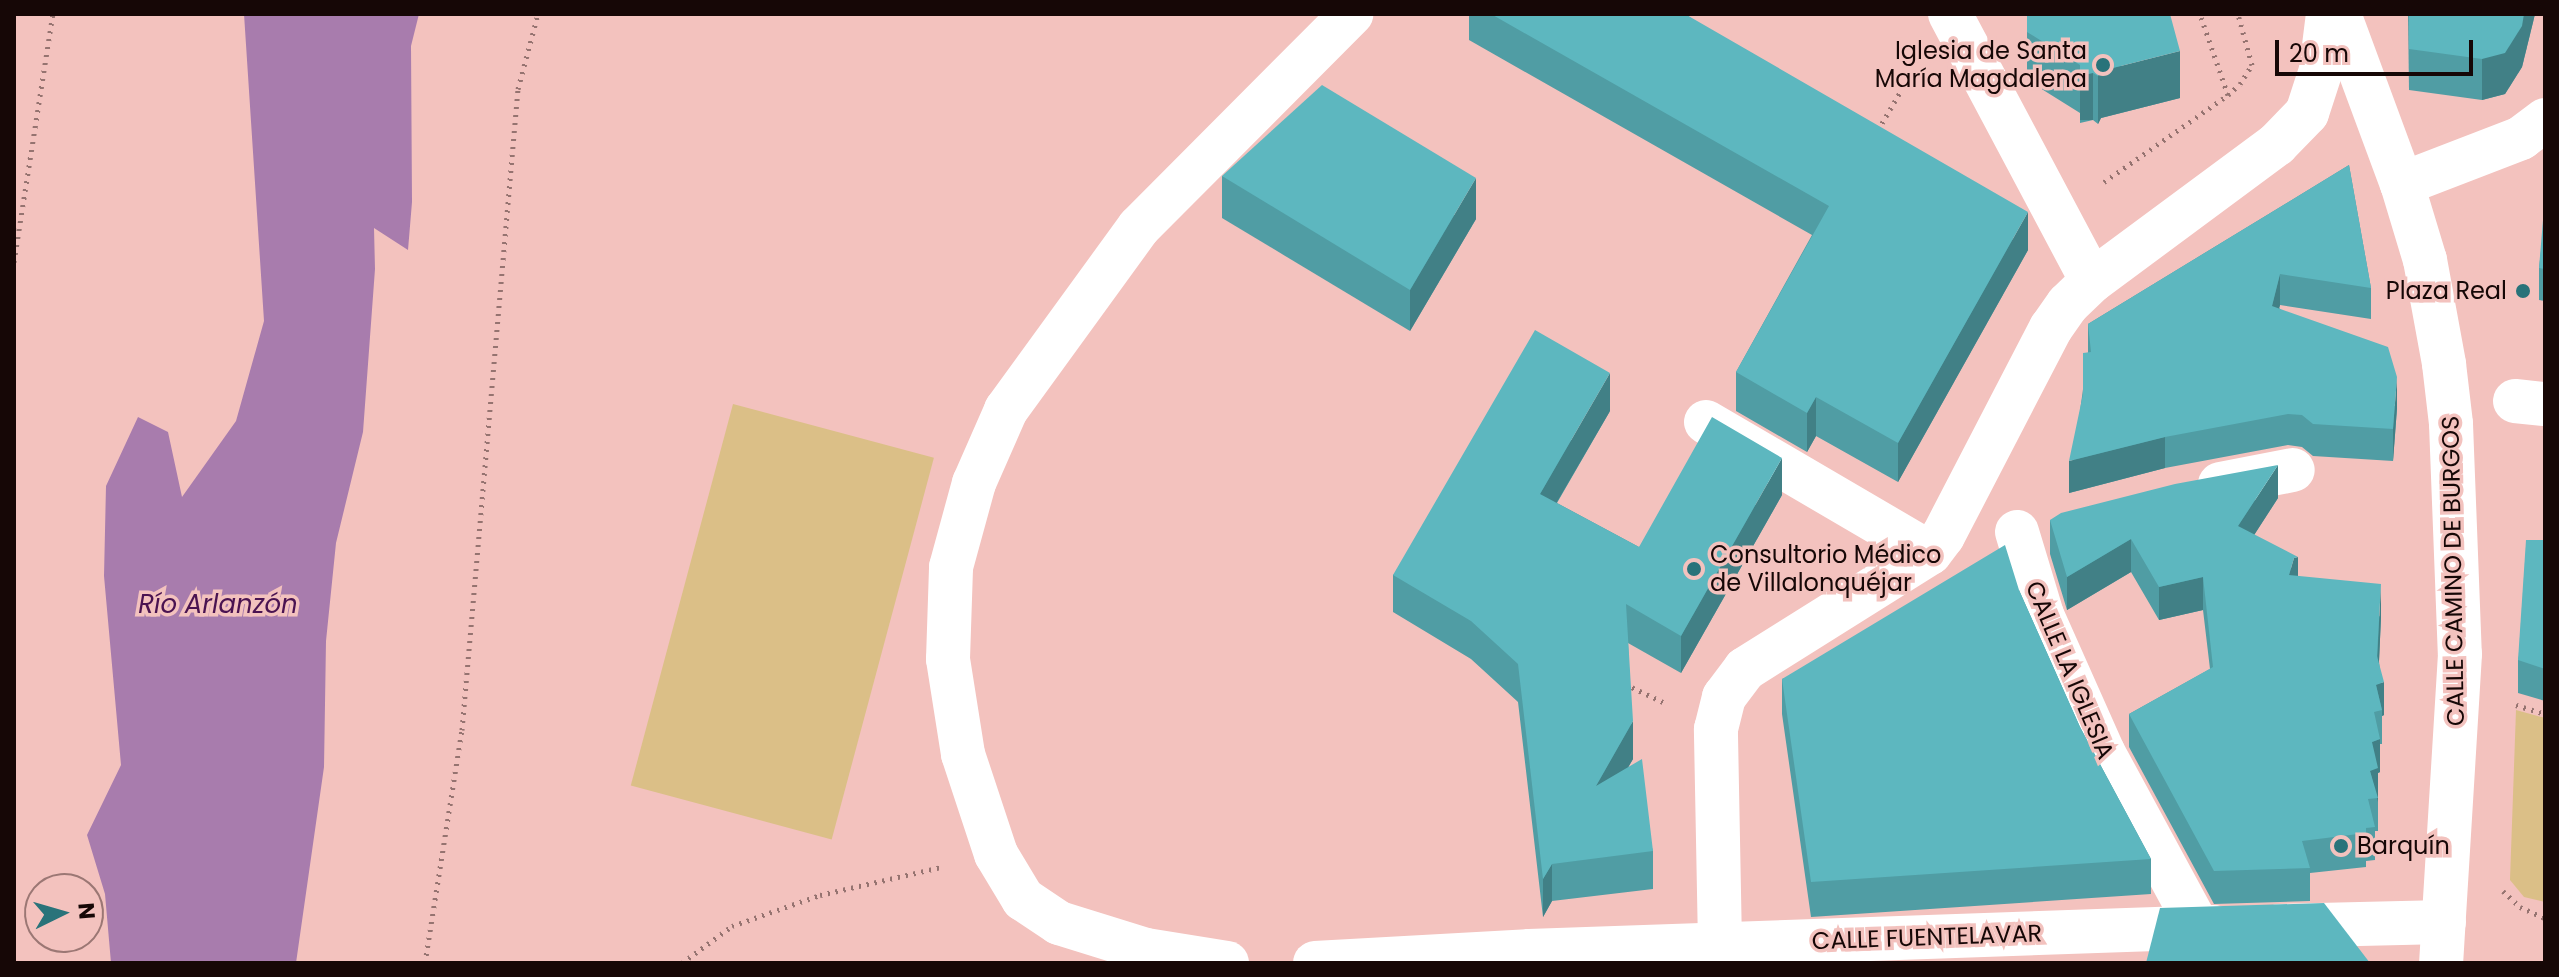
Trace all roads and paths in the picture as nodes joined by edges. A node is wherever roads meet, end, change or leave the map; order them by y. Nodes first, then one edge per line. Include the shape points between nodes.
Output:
1 (53, 14) edge
2 (538, 14) edge
3 (1351, 14) edge
4 (1950, 14) edge
5 (2200, 14) edge
6 (2238, 14) edge
7 (2328, 14) edge
8 (2339, 14) edge
9 (1916, 65) dead end
10 (2228, 95) junction
11 (2307, 113) junction
12 (2545, 120) edge
13 (2382, 129) junction
14 (1872, 142) edge
15 (2402, 184) junction
16 (2092, 190) dead end
17 (14, 262) edge
18 (2092, 281) junction
19 (1706, 422) edge
20 (2293, 470) dead end
21 (2185, 490) edge
22 (1955, 512) junction
23 (2063, 520) edge
24 (2017, 532) junction
25 (1930, 553) junction
26 (1622, 682) edge
27 (2514, 704) dead end
28 (1673, 706) dead end
29 (2545, 714) edge
30 (996, 854) junction
31 (2198, 927) junction
32 (2442, 943) edge
33 (1720, 944) junction
34 (425, 963) edge
35 (682, 963) edge
36 (1227, 963) edge
37 (1315, 963) edge

1 - 17 path
2 - 34 path via 518,89 462,730
3 - 30 street via 1139,227 1006,410 974,483 951,567 948,659 963,754
4 - 18 street
5 - 10 path
6 - 10 path via 2252,65
7 - 11 street via 2321,70
8 - 13 street, CALLE CAMINO DE BURGOS
9 - 14 path
10 - 16 path
11 - 13 street via 2358,113
11 - 18 street via 2277,144
12 - 15 street via 2521,138
13 - 15 street, CALLE CAMINO DE BURGOS
15 - 32 street, CALLE CAMINO DE BURGOS via 2438,311 2451,424 2460,654
18 - 22 street via 2051,328
19 - 25 street
20 - 21 street
22 - 24 street via 1999,531
22 - 25 street
23 - 24 street
24 - 31 street, CALLE LA IGLESIA via 2042,615 2103,752
25 - 33 street via 1745,669 1724,697 1716,729
26 - 28 path
27 - 29 path
30 - 35 path via 820,895 732,926
30 - 36 street via 1023,899 1059,923 1146,950
31 - 32 street, CALLE FUENTELAVAR
31 - 33 street, CALLE FUENTELAVAR
33 - 37 street, CALLE FUENTELAVAR

